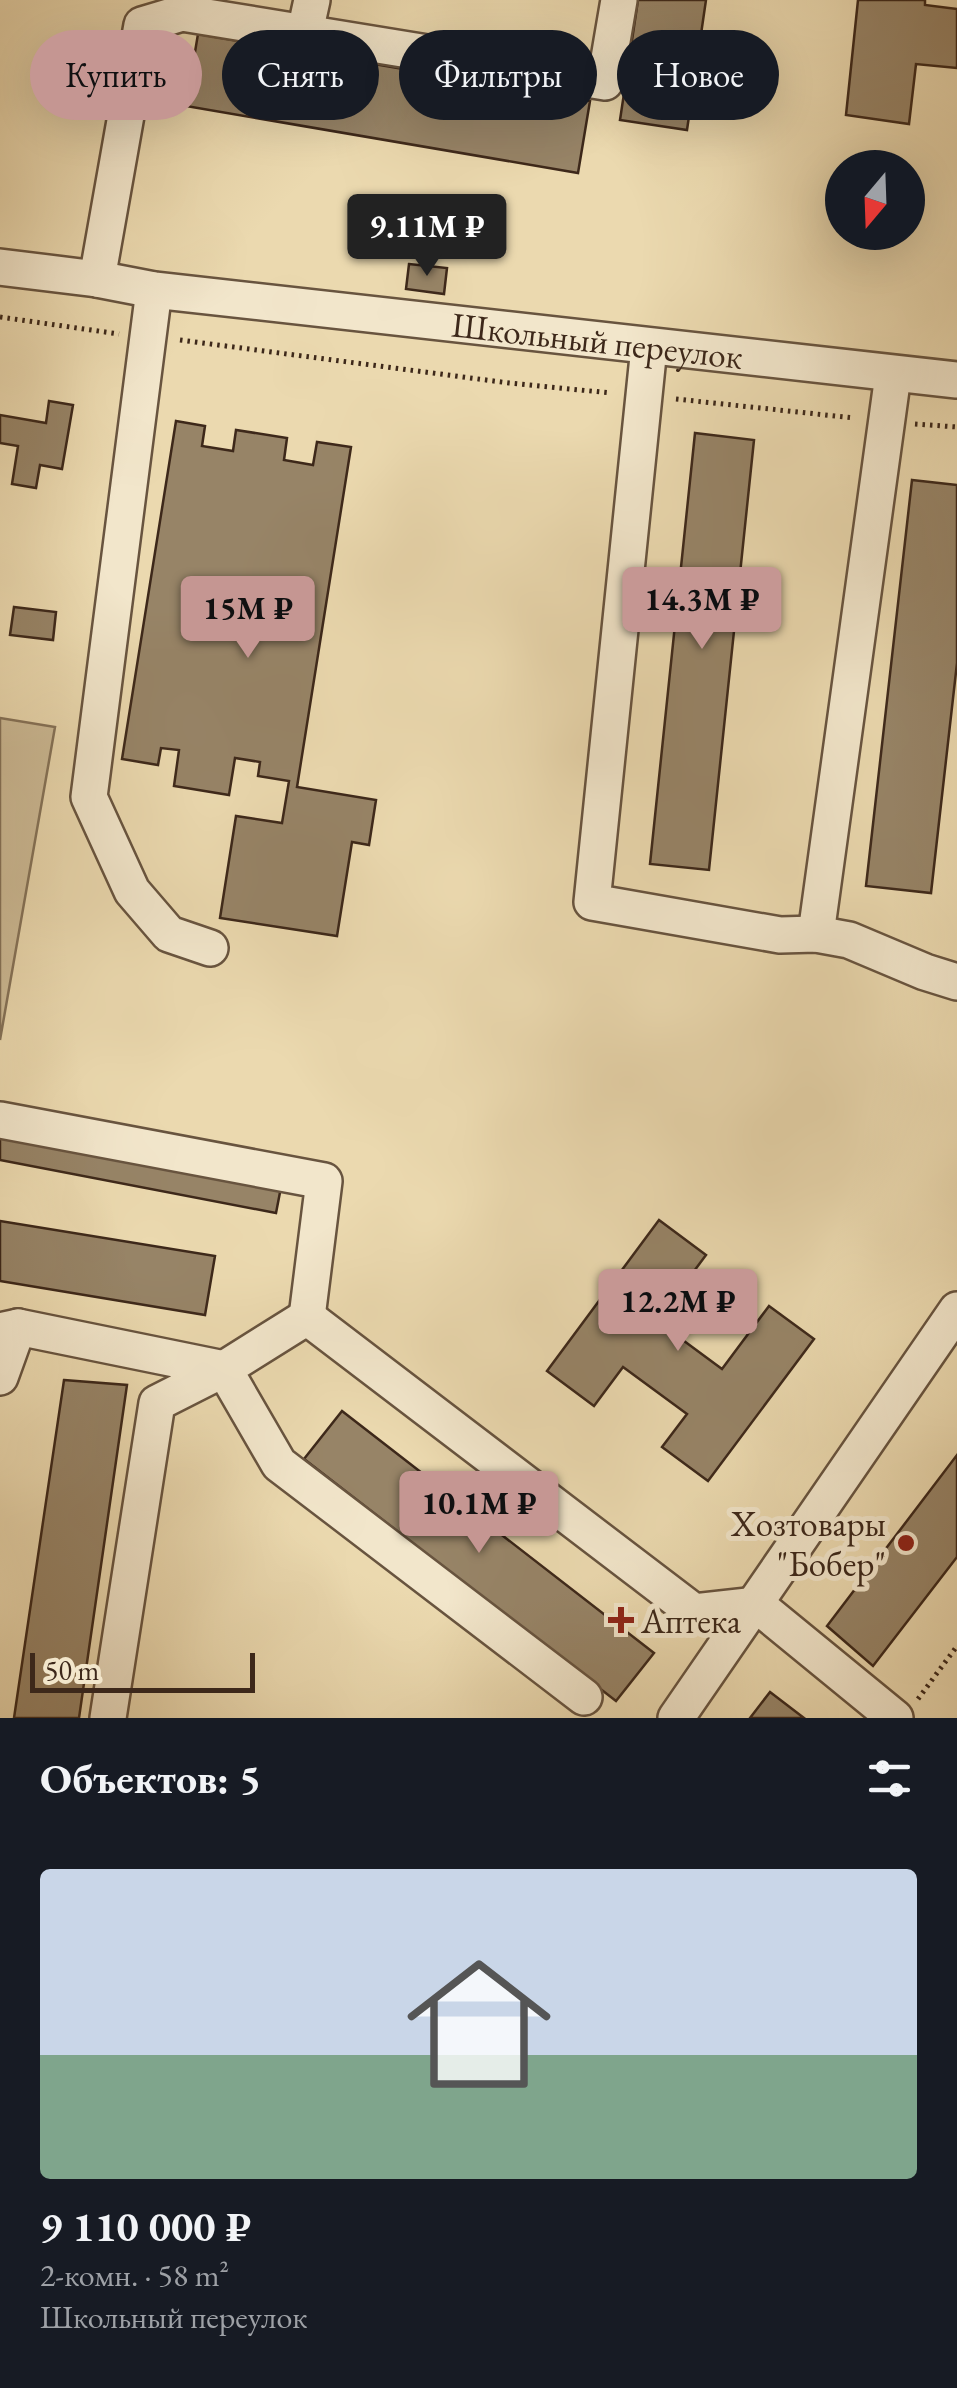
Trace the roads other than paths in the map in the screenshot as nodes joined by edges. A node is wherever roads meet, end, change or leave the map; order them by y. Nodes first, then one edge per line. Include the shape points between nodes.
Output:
1 (619, 0) edge
2 (308, 16) edge
3 (0, 267) edge
4 (96, 278) junction
5 (154, 290) junction
6 (650, 347) junction
7 (893, 374) junction
8 (957, 380) edge
9 (816, 934) junction
10 (210, 948) dead end
11 (957, 982) edge
12 (0, 1120) edge
13 (957, 1310) edge
14 (307, 1318) junction
15 (9, 1329) edge
16 (224, 1370) junction
17 (0, 1377) edge
18 (757, 1605) junction
19 (584, 1697) dead end
20 (905, 1711) edge
21 (108, 1718) edge
22 (676, 1718) edge

1 - 2 street via 605,82
2 - 4 street via 182,13 142,24
3 - 4 street, Школьный переулок
4 - 5 street, Школьный переулок
5 - 6 street, Школьный переулок
5 - 10 street via 88,797 132,891 169,934
6 - 7 street, Школьный переулок
6 - 9 street via 592,902 780,935
7 - 8 street, Школьный переулок
7 - 9 street
9 - 11 street
12 - 14 street via 324,1181
13 - 18 street
14 - 16 street
14 - 18 street via 694,1612
15 - 16 street
15 - 17 street
16 - 19 street via 279,1464
16 - 21 street via 157,1402
18 - 20 street
18 - 22 street

